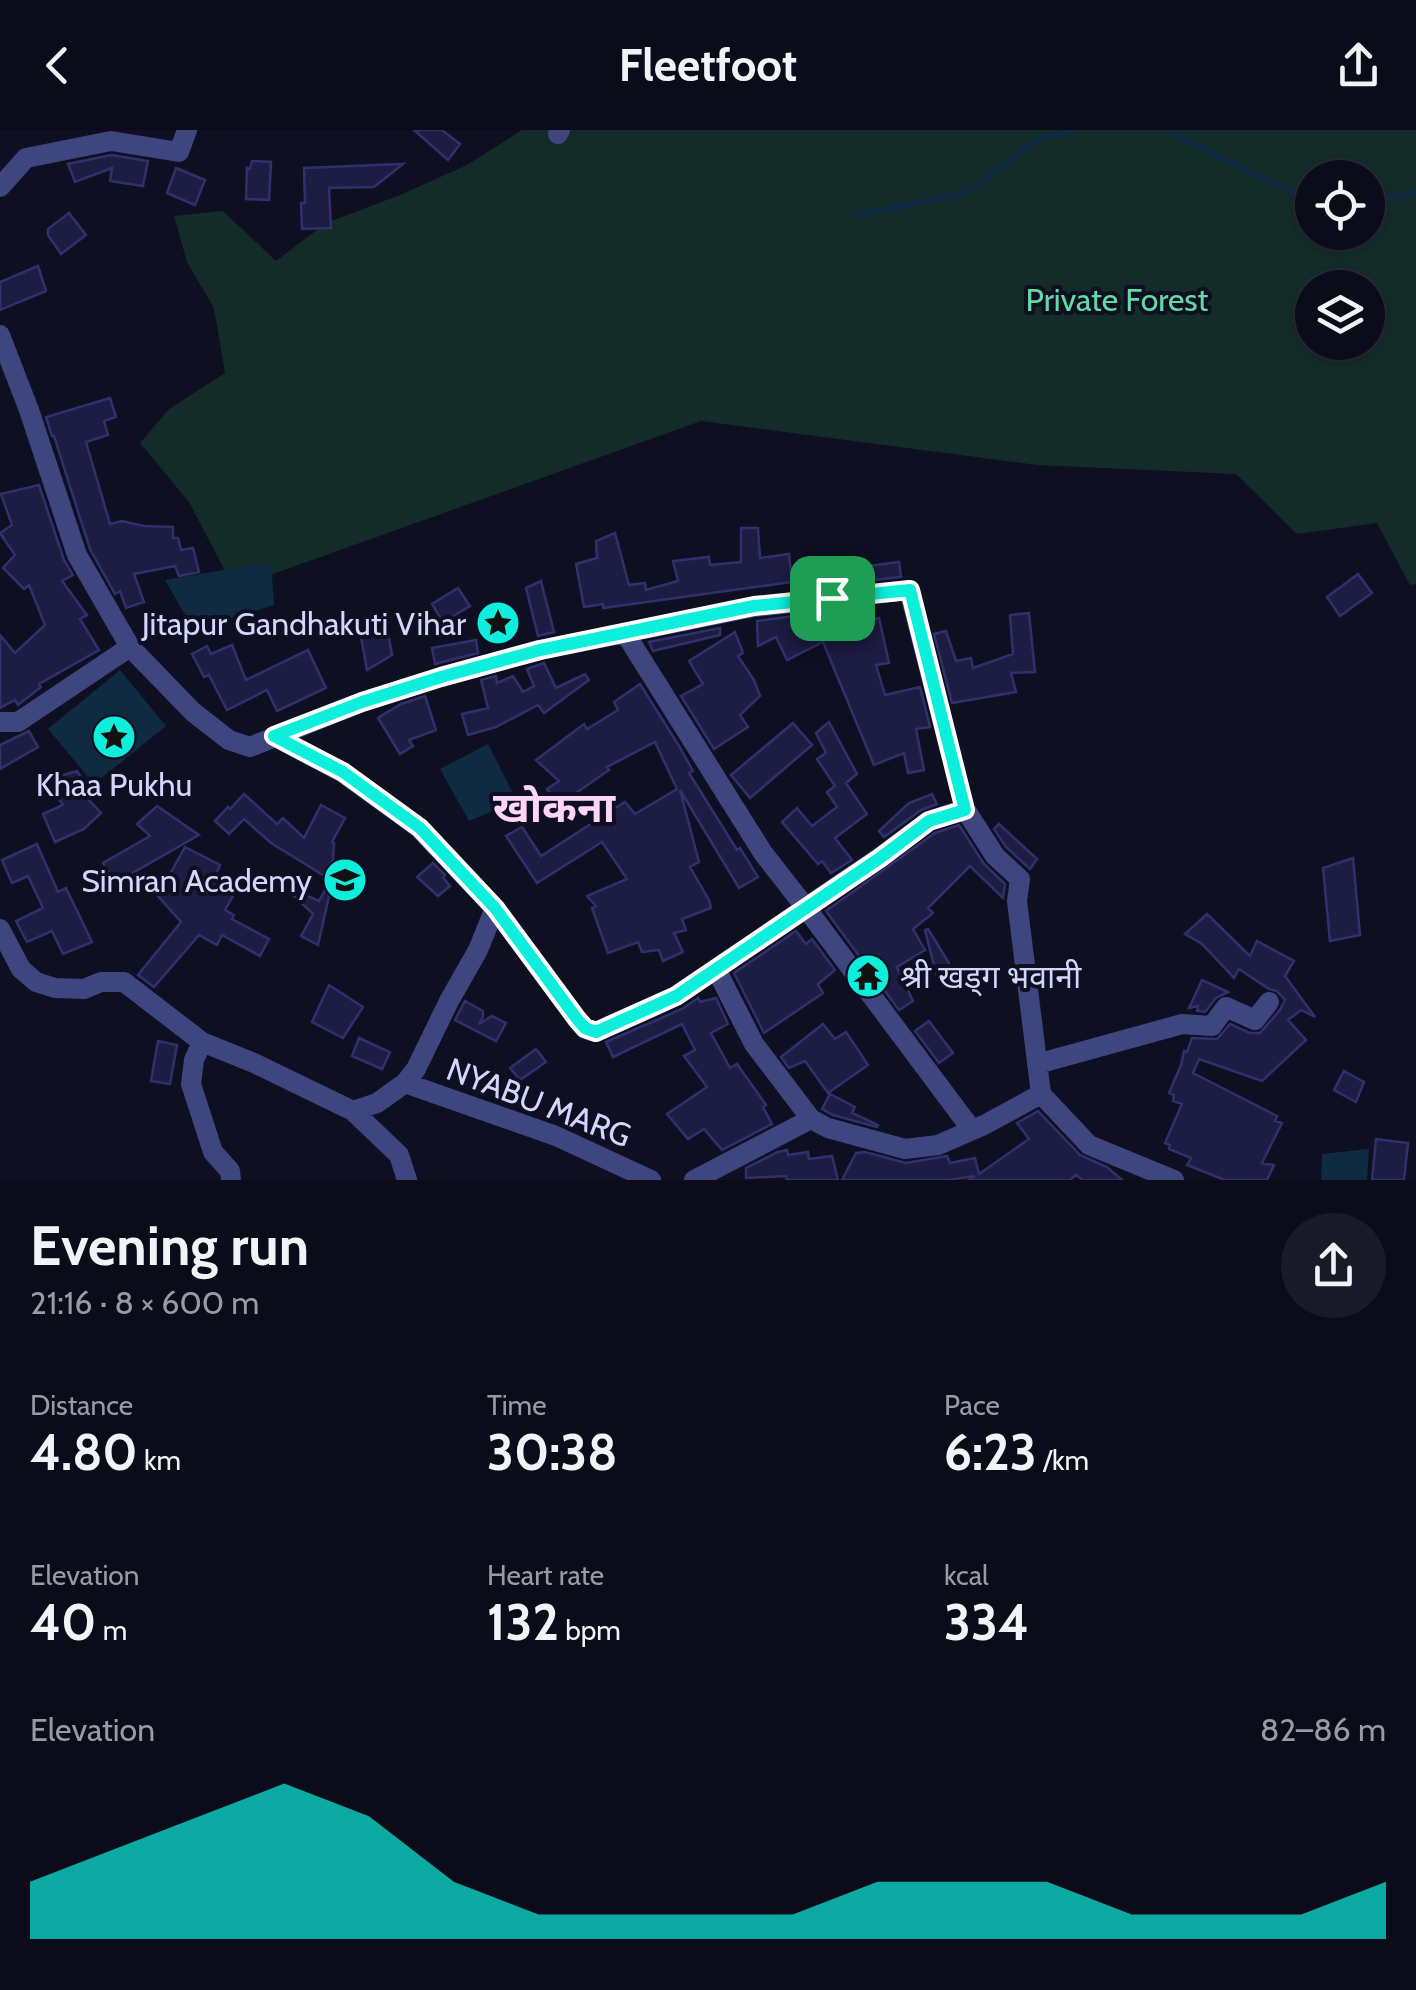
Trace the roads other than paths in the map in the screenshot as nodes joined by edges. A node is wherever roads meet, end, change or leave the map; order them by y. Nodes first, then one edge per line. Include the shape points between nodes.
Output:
1 (186, 130) edge
2 (0, 186) edge
3 (0, 336) edge
4 (625, 633) junction
5 (130, 647) junction
6 (0, 722) edge
7 (274, 736) junction
8 (965, 810) junction
9 (495, 908) junction
10 (806, 908) junction
11 (0, 928) edge
12 (716, 969) junction
13 (1269, 1002) dead end
14 (202, 1042) junction
15 (1037, 1064) junction
16 (405, 1083) junction
17 (1041, 1094) junction
18 (353, 1111) junction
19 (811, 1120) junction
20 (972, 1130) junction
21 (231, 1180) edge
22 (407, 1180) edge
23 (651, 1180) edge
24 (694, 1180) edge
25 (1174, 1180) edge

1 - 2 street via 179,152 111,141 26,158
3 - 5 street via 76,556
4 - 7 street via 441,677
4 - 8 street via 754,606 910,590
4 - 10 street via 763,854
5 - 6 street via 18,722
5 - 7 street via 228,740 250,746
7 - 9 street via 343,772 420,828
8 - 10 street via 929,821
8 - 15 street via 1020,880
9 - 12 street via 577,1019 596,1032 676,996
9 - 16 street
10 - 12 street
10 - 20 street
11 - 14 street via 36,982 84,989 124,982
12 - 19 street via 754,1044
13 - 15 street via 1254,1020 1226,1007 1212,1026 1182,1024
14 - 18 street
14 - 21 street via 192,1084 213,1152
15 - 17 street
16 - 18 street
16 - 23 street, NYABU MARG via 556,1136
17 - 20 street
17 - 25 street via 1089,1145
18 - 22 street via 399,1155
19 - 20 street via 905,1150
19 - 24 street

